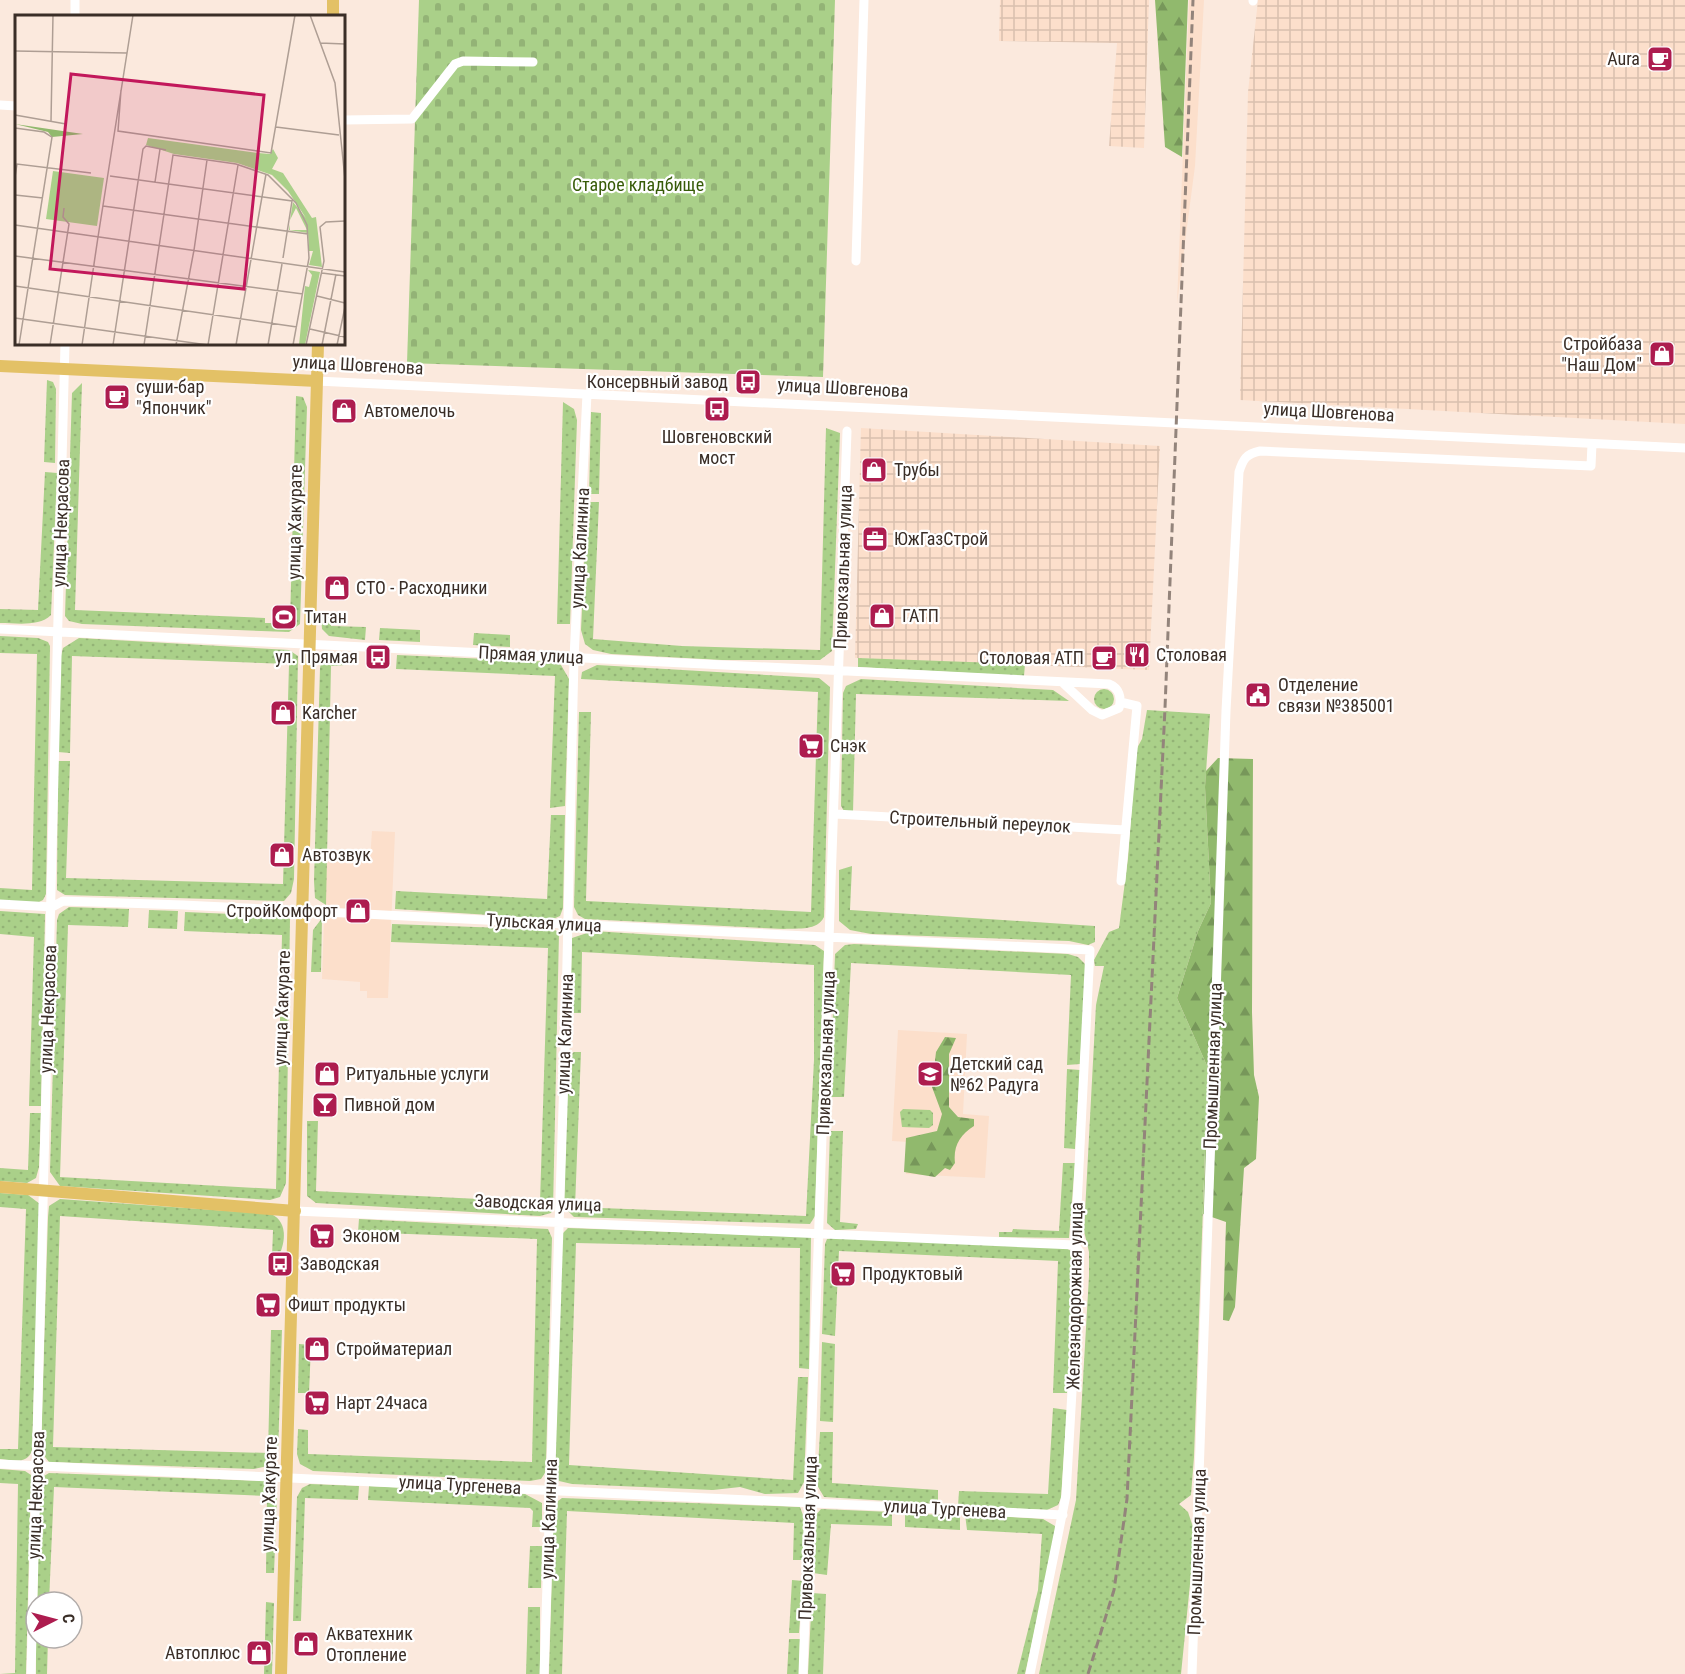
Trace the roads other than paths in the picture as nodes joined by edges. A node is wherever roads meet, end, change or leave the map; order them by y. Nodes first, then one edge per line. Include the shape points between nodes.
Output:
1 (864, 0) edge
2 (533, 62) dead end
3 (0, 105) edge
4 (15, 106) edge
5 (345, 120) edge
6 (856, 261) dead end
7 (65, 345) edge
8 (318, 345) edge
9 (0, 366) edge
10 (65, 369) junction
11 (317, 381) junction
12 (587, 394) junction
13 (847, 431) dead end
14 (1592, 444) junction
15 (1685, 448) edge
16 (0, 629) edge
17 (58, 631) junction
18 (310, 644) junction
19 (574, 658) junction
20 (840, 670) junction
21 (1063, 683) junction
22 (1120, 702) junction
23 (835, 814) junction
24 (1125, 830) junction
25 (1121, 880) dead end
26 (0, 904) edge
27 (52, 908) junction
28 (303, 910) junction
29 (567, 924) junction
30 (830, 938) junction
31 (1090, 950) joint
32 (0, 1187) edge
33 (44, 1191) junction
34 (295, 1211) junction
35 (558, 1222) junction
36 (819, 1233) junction
37 (1075, 1245) junction
38 (0, 1464) edge
39 (37, 1467) junction
40 (288, 1476) junction
41 (549, 1490) junction
42 (810, 1501) junction
43 (1063, 1515) junction
44 (31, 1674) edge
45 (281, 1674) edge
46 (544, 1674) edge
47 (803, 1674) edge
48 (1030, 1674) edge
49 (1192, 1674) edge

1 - 6 street
2 - 5 street via 463,61 456,64 412,119
3 - 4 street
7 - 10 street, улица Некрасова
8 - 11 main road, улица Хакурате
9 - 10 main road, улица Шовгенова
10 - 11 main road, улица Шовгенова
10 - 17 street, улица Некрасова
11 - 12 street, улица Шовгенова
11 - 18 main road, улица Хакурате
12 - 14 street, улица Шовгенова
12 - 19 street, улица Калинина
13 - 20 street, Привокзальная улица
14 - 15 street, улица Шовгенова
14 - 49 street, Промышленная улица via 1592,466 1260,451 1243,458 1239,472 1226,709
16 - 17 street, Прямая улица
17 - 18 street, Прямая улица
17 - 27 street, улица Некрасова
18 - 19 street, Прямая улица
18 - 28 main road, улица Хакурате
19 - 20 street, Прямая улица
19 - 29 street, улица Калинина
20 - 21 street, Прямая улица
20 - 23 street, Привокзальная улица
21 - 22 street, Прямая улица via 1109,684 1115,687
21 - 22 street via 1101,715 1119,708
22 - 24 street via 1137,706
23 - 24 street, Строительный переулок
23 - 30 street, Привокзальная улица
24 - 25 street
26 - 27 street, Тульская улица
27 - 28 street, Тульская улица via 63,901
27 - 33 street, улица Некрасова
28 - 29 street, Тульская улица
28 - 34 main road, улица Хакурате
29 - 30 street, Тульская улица
29 - 35 street, улица Калинина
30 - 31 street, Тульская улица
30 - 36 street, Привокзальная улица
31 - 37 street, Железнодорожная улица
32 - 33 main road, Заводская улица
33 - 34 main road, Заводская улица
33 - 39 street, улица Некрасова
34 - 35 street, Заводская улица
34 - 40 main road, улица Хакурате
35 - 36 street, Заводская улица
35 - 41 street, улица Калинина
36 - 37 street, Заводская улица
36 - 42 street, Привокзальная улица
37 - 43 street, Железнодорожная улица via 1080,1253
38 - 39 street, улица Тургенева
39 - 40 street, улица Тургенева
39 - 44 street, улица Некрасова
40 - 41 street, улица Тургенева
40 - 45 main road, улица Хакурате
41 - 42 street, улица Тургенева
41 - 46 street, улица Калинина
42 - 43 street, улица Тургенева
42 - 47 street, Привокзальная улица
43 - 48 street, Железнодорожная улица

